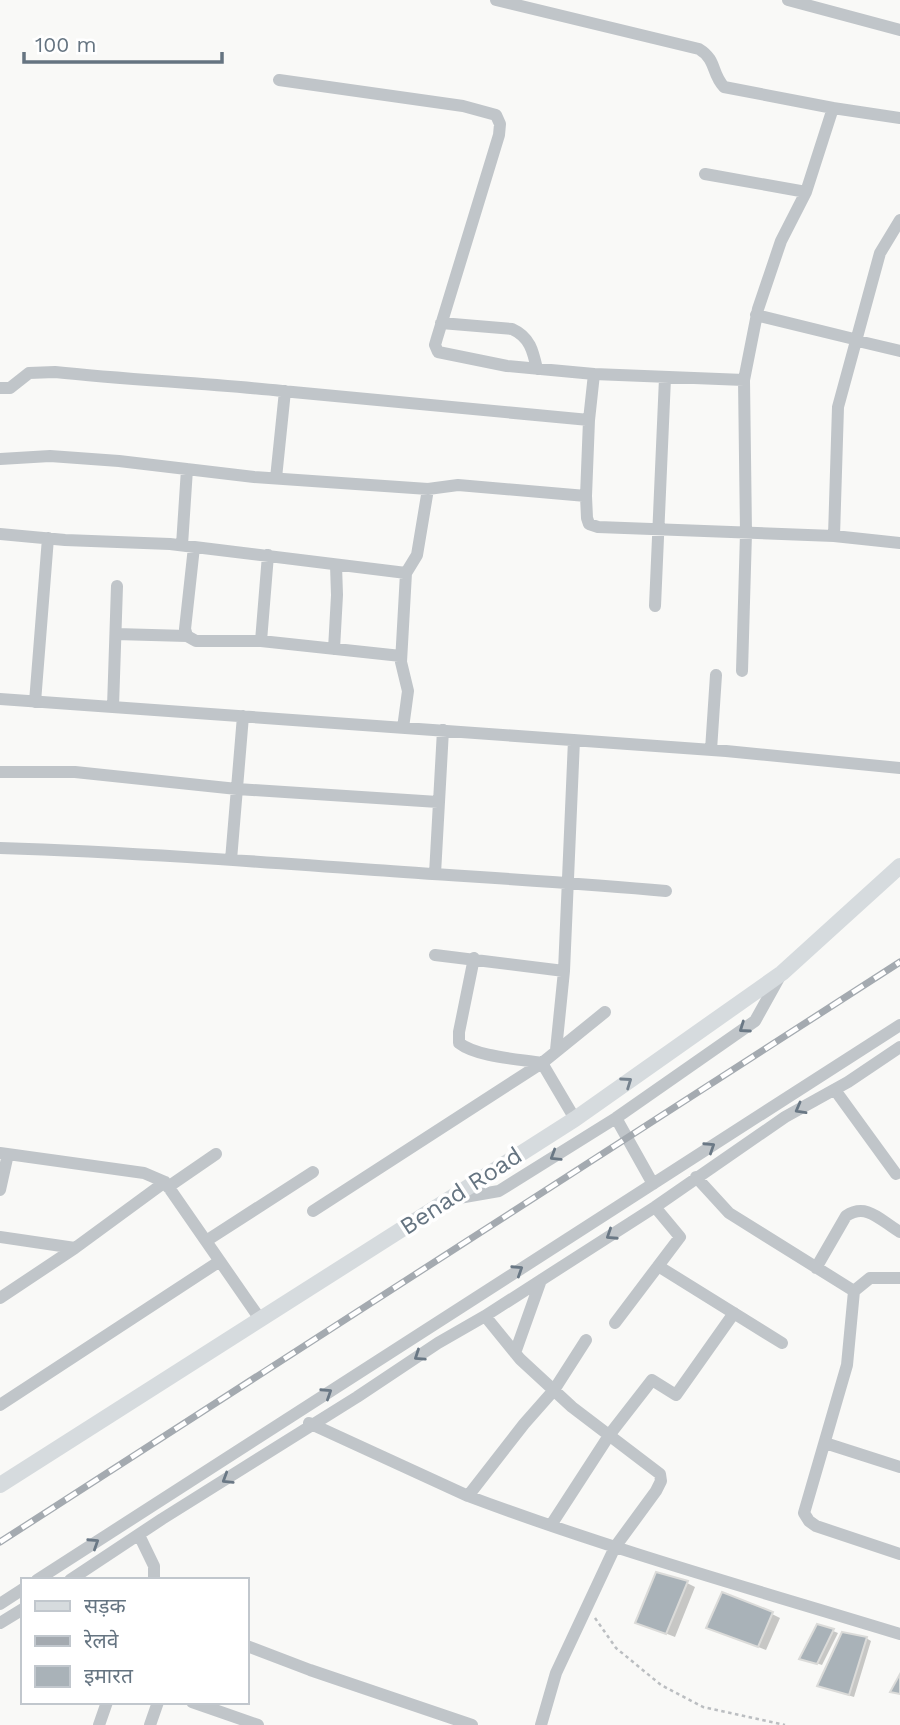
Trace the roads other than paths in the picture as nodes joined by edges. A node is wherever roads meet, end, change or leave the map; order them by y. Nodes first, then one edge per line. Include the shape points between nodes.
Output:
1 (496, 0) edge
2 (788, 0) edge
3 (900, 30) edge
4 (279, 80) dead end
5 (833, 108) junction
6 (900, 117) edge
7 (705, 174) dead end
8 (806, 192) junction
9 (900, 220) edge
10 (756, 315) junction
11 (441, 323) junction
12 (858, 341) junction
13 (900, 351) edge
14 (537, 369) junction
15 (594, 374) junction
16 (666, 378) junction
17 (744, 380) junction
18 (0, 388) edge
19 (285, 391) junction
20 (589, 420) junction
21 (0, 459) edge
22 (187, 469) junction
23 (276, 478) junction
24 (428, 489) junction
25 (586, 496) junction
26 (660, 530) junction
27 (746, 533) junction
28 (0, 534) edge
29 (834, 536) junction
30 (48, 538) junction
31 (900, 543) edge
32 (188, 546) junction
33 (268, 555) junction
34 (337, 565) junction
35 (406, 573) junction
36 (117, 586) dead end
37 (655, 606) dead end
38 (116, 634) junction
39 (187, 636) junction
40 (261, 641) junction
41 (334, 649) junction
42 (401, 656) junction
43 (742, 671) dead end
44 (716, 675) dead end
45 (0, 699) edge
46 (35, 702) junction
47 (113, 707) junction
48 (243, 716) junction
49 (403, 728) junction
50 (443, 730) junction
51 (574, 740) junction
52 (711, 750) junction
53 (900, 768) edge
54 (0, 772) edge
55 (237, 789) junction
56 (438, 802) junction
57 (0, 848) edge
58 (231, 860) junction
59 (900, 866) edge
60 (435, 874) junction
61 (566, 882) junction
62 (666, 891) dead end
63 (435, 955) dead end
64 (474, 958) junction
65 (564, 971) junction
66 (782, 973) junction
67 (605, 1012) dead end
68 (900, 1025) edge
69 (900, 1047) edge
70 (556, 1050) junction
71 (542, 1063) junction
72 (835, 1090) junction
73 (616, 1118) junction
74 (575, 1119) junction
75 (4, 1154) edge
76 (216, 1154) dead end
77 (313, 1172) dead end
78 (896, 1174) dead end
79 (696, 1177) junction
80 (653, 1184) junction
81 (167, 1185) junction
82 (0, 1190) edge
83 (446, 1200) junction
84 (655, 1208) junction
85 (313, 1212) dead end
86 (900, 1232) edge
87 (0, 1237) edge
88 (206, 1241) junction
89 (75, 1248) junction
90 (220, 1261) junction
91 (658, 1266) junction
92 (816, 1268) junction
93 (900, 1278) edge
94 (541, 1280) junction
95 (854, 1292) junction
96 (0, 1298) edge
97 (734, 1313) junction
98 (485, 1316) junction
99 (260, 1319) junction
100 (615, 1324) dead end
101 (586, 1340) dead end
102 (782, 1343) dead end
103 (515, 1353) junction
104 (554, 1390) junction
105 (0, 1405) edge
106 (300, 1411) junction
107 (311, 1425) junction
108 (610, 1434) junction
109 (825, 1443) junction
110 (900, 1467) edge
111 (1, 1482) edge
112 (468, 1496) junction
113 (551, 1525) junction
114 (139, 1535) junction
115 (615, 1546) junction
116 (900, 1554) edge
117 (40, 1578) edge
118 (73, 1578) edge
119 (155, 1578) edge
120 (21, 1590) edge
121 (0, 1604) edge
122 (21, 1610) edge
123 (0, 1623) edge
124 (900, 1634) edge
125 (248, 1646) edge
126 (106, 1704) edge
127 (157, 1704) edge
128 (198, 1704) edge
129 (99, 1725) edge
130 (150, 1725) edge
131 (258, 1725) edge
132 (472, 1725) edge
133 (541, 1725) edge

1 - 5 street via 699,49 712,61 724,87
2 - 3 street
4 - 11 street via 463,106 496,115 499,135
5 - 6 street
5 - 8 street
7 - 8 street
8 - 10 street via 781,242
9 - 12 street via 880,253
10 - 12 street
10 - 17 street
11 - 14 street via 521,333 532,349
11 - 14 street via 435,345 438,352
12 - 13 street
12 - 29 street via 838,407
14 - 15 street
15 - 16 street
15 - 20 street
16 - 17 street
16 - 26 street
17 - 27 street
18 - 19 street via 10,388 30,373 55,372
19 - 20 street
19 - 23 street
20 - 25 street
21 - 22 street via 50,456
22 - 23 street
22 - 32 street
23 - 24 street
24 - 25 street via 458,485
24 - 35 street via 417,555
25 - 26 street via 589,524
26 - 27 street
26 - 37 street
27 - 29 street
27 - 43 street
28 - 30 street
29 - 31 street
30 - 32 street
30 - 46 street
32 - 33 street
32 - 39 street
33 - 34 street
33 - 40 street
34 - 35 street
34 - 41 street
35 - 42 street
36 - 38 street
38 - 39 street
38 - 47 street
39 - 40 street via 196,641
40 - 41 street
41 - 42 street
42 - 49 street via 408,691
44 - 52 street
45 - 46 street
46 - 47 street
47 - 48 street
48 - 49 street
48 - 55 street
49 - 50 street
50 - 51 street
50 - 56 street
51 - 52 street
51 - 61 street
52 - 53 street
54 - 55 street via 75,772
55 - 56 street
55 - 58 street
56 - 60 street
57 - 58 street
58 - 60 street
59 - 66 main road, Benad Road
60 - 61 street
61 - 62 street
61 - 65 street
63 - 64 street
64 - 65 street
64 - 71 street via 459,1043 480,1052
65 - 70 street
66 -> 73 street via 755,1021
74 -> 66 main road, Benad Road
67 - 70 street
80 -> 68 street
69 - 72 street
70 - 71 street
71 - 74 street
71 - 85 street
72 - 78 street
72 -> 79 street via 785,1117
73 - 80 street
73 -> 83 street via 499,1191
74 - 83 main road, Benad Road
75 - 81 street via 144,1173
75 - 82 street
76 - 81 street
77 - 88 street
79 - 84 street
79 - 92 street via 729,1213
106 -> 80 street
81 - 88 street
81 - 89 street
83 - 99 main road, Benad Road
84 - 91 street via 680,1237
84 -> 94 street
86 - 92 street via 865,1209 855,1210 846,1216
87 - 89 street
88 - 90 street
89 - 96 street
90 - 99 street
90 - 105 street
91 - 97 street
91 - 100 street
92 - 95 street
93 - 95 street via 870,1278
94 - 98 street
94 - 103 street
95 - 109 street via 847,1365
97 - 102 street
97 - 108 street via 676,1395 652,1380
98 - 103 street
98 -> 107 street
99 - 111 main road, Benad Road
101 - 104 street
103 - 104 street
104 - 108 street
104 - 112 street
106 - 107 street
117 -> 106 street
107 - 112 street
107 -> 114 street
108 - 113 street
108 - 115 street via 657,1469 661,1481
109 - 110 street
109 - 116 street via 804,1513 809,1521
112 - 113 street
113 - 115 street
114 - 118 street
114 - 119 street
115 - 124 street
115 - 133 street via 556,1673
120 - 121 street
122 - 123 street
125 - 132 street
126 - 129 street
127 - 130 street
128 - 131 street

